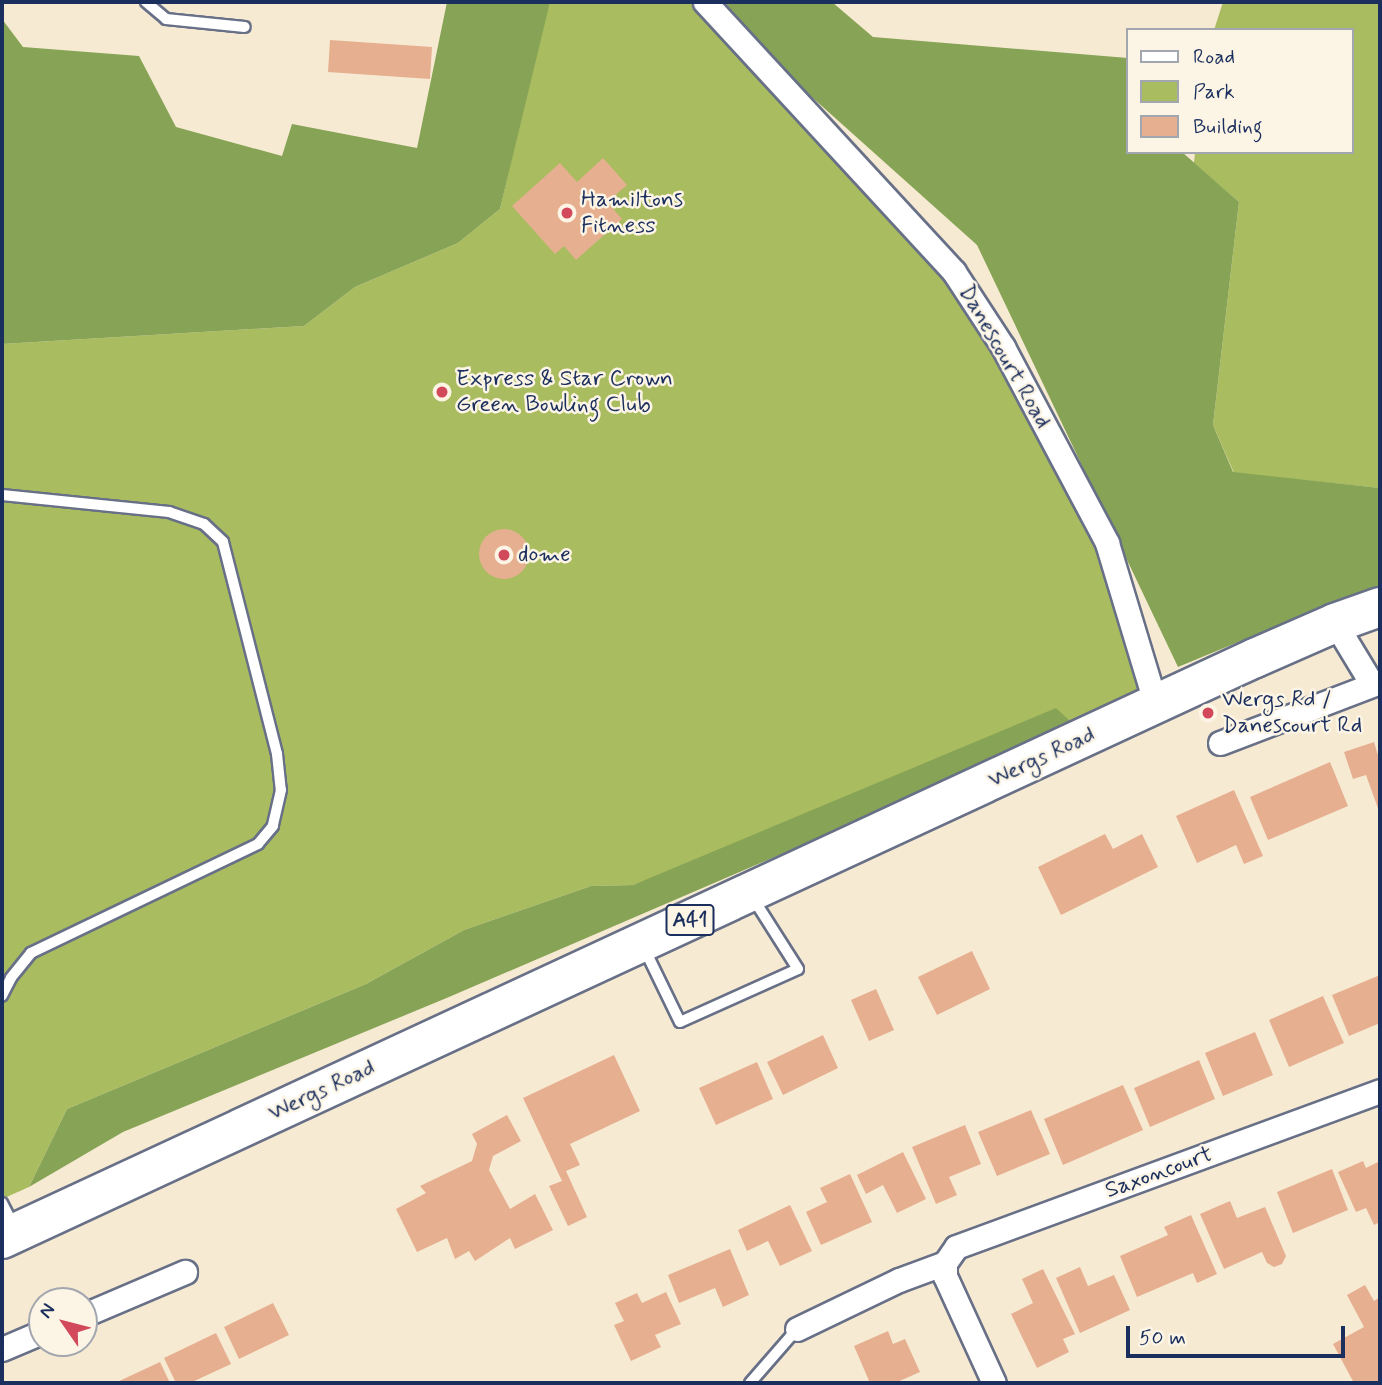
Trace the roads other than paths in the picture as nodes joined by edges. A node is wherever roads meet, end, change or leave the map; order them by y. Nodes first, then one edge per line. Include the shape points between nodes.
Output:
1 (146, 2) edge
2 (705, 2) edge
3 (245, 26) dead end
4 (2, 495) edge
5 (1380, 607) edge
6 (1335, 623) junction
7 (1376, 683) edge
8 (1156, 705) junction
9 (1220, 744) dead end
10 (749, 893) junction
11 (641, 943) junction
12 (2, 996) edge
13 (1380, 1091) edge
14 (7, 1225) edge
15 (946, 1264) junction
16 (185, 1272) dead end
17 (98, 1309) edge
18 (797, 1329) joint
19 (28, 1338) edge
20 (2, 1349) edge
21 (750, 1383) edge
22 (994, 1383) edge

1 - 3 lane via 166,19
2 - 8 street, Danescourt Road via 954,272 1003,347 1107,543
4 - 12 lane via 169,512 204,524 223,542 281,790 273,826 258,844 31,953
5 - 6 highway, Wergs Road / A41
6 - 7 street
6 - 8 highway, Wergs Road / A41
7 - 9 street
8 - 10 highway, Wergs Road / A41
10 - 11 highway, Wergs Road / A41
10 - 11 lane via 798,969 680,1022
11 - 14 highway, Wergs Road / A41
13 - 15 street, Saxoncourt via 956,1247
15 - 18 street via 899,1280
15 - 22 street via 945,1276
16 - 17 street
18 - 21 lane
19 - 20 street

